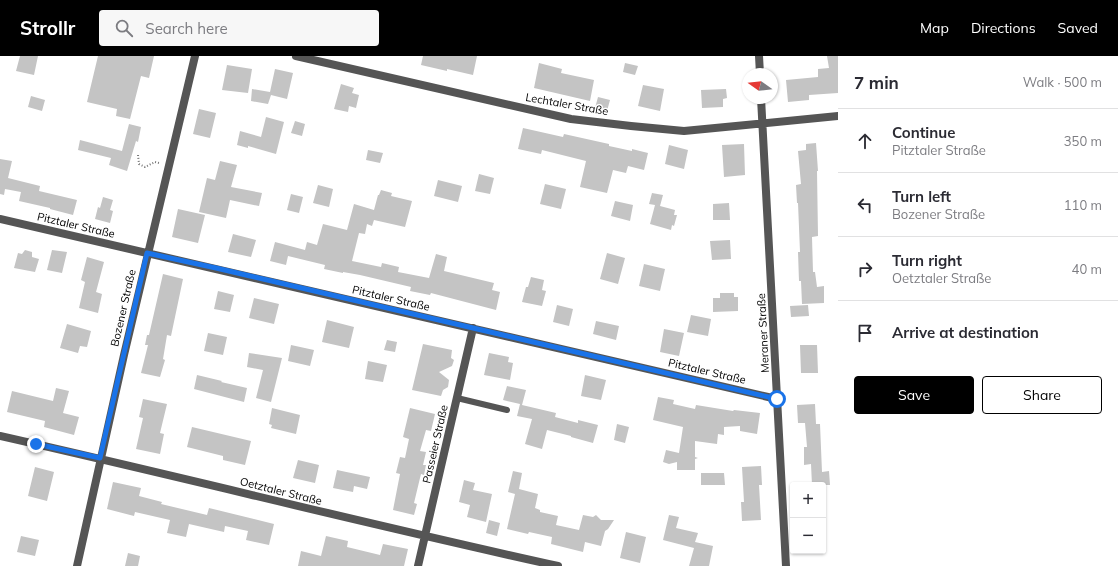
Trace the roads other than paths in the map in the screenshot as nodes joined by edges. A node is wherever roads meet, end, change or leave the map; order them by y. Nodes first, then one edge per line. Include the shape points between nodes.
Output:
1 (195, 56) edge
2 (296, 56) edge
3 (759, 56) edge
4 (760, 68) edge
5 (761, 104) edge
6 (838, 116) edge
7 (763, 124) junction
8 (0, 219) edge
9 (147, 253) junction
10 (473, 328) junction
11 (456, 398) junction
12 (777, 399) junction
13 (507, 410) dead end
14 (0, 436) edge
15 (100, 458) junction
16 (425, 536) junction
17 (76, 566) edge
18 (418, 566) edge
19 (558, 566) edge
20 (786, 566) edge

1 - 9 street, Bozener Straße
2 - 7 street, Lechtaler Straße via 570,119 684,131
3 - 4 street
5 - 7 street, Meraner Straße
6 - 7 street, Lechtaler Straße
7 - 12 street, Meraner Straße
8 - 9 street, Pitztaler Straße
9 - 10 street, Pitztaler Straße
9 - 15 street, Bozener Straße
10 - 11 street, Passeier Straße
10 - 12 street, Pitztaler Straße
11 - 13 lane
11 - 16 street, Passeier Straße
12 - 20 street, Meraner Straße
14 - 15 street, Oetztaler Straße
15 - 16 street, Oetztaler Straße
15 - 17 street, Bozener Straße
16 - 18 street, Passeier Straße
16 - 19 street, Oetztaler Straße

